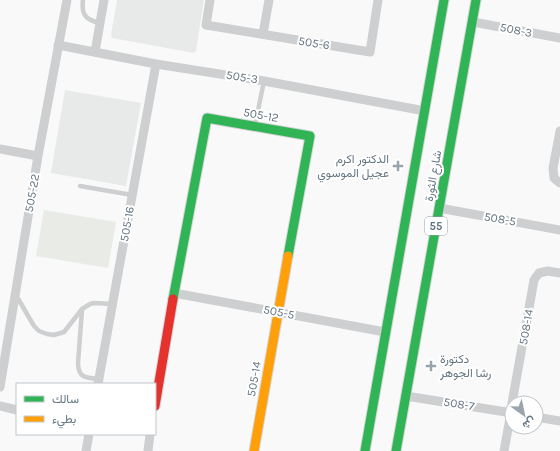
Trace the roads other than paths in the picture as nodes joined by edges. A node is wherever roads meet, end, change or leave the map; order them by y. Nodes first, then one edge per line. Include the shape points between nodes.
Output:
1 (66, 0) edge
2 (83, 0) edge
3 (104, 0) edge
4 (210, 0) edge
5 (269, 0) edge
6 (378, 0) edge
7 (444, 0) edge
8 (476, 0) edge
9 (473, 22) junction
10 (100, 24) junction
11 (263, 34) junction
12 (560, 38) edge
13 (58, 45) junction
14 (95, 52) junction
15 (156, 64) junction
16 (264, 81) junction
17 (425, 111) junction
18 (255, 127) junction
19 (560, 131) edge
20 (0, 149) edge
21 (38, 156) junction
22 (560, 183) edge
23 (80, 186) dead end
24 (132, 195) junction
25 (440, 208) junction
26 (560, 230) edge
27 (560, 273) edge
28 (174, 293) junction
29 (15, 294) junction
30 (112, 304) junction
31 (82, 309) junction
32 (278, 312) junction
33 (385, 332) junction
34 (4, 341) edge
35 (98, 382) edge
36 (0, 387) edge
37 (514, 395) edge
38 (406, 396) junction
39 (156, 400) edge
40 (0, 406) edge
41 (504, 407) edge
42 (16, 410) edge
43 (544, 418) edge
44 (560, 421) edge
45 (89, 435) edge
46 (150, 435) edge
47 (507, 435) edge
48 (86, 451) edge
49 (148, 451) edge
50 (254, 451) edge
51 (365, 451) edge
52 (396, 451) edge
53 (504, 451) edge

1 - 13 street, 505-22
2 - 10 lane via 82,9 85,16
3 - 10 street
4 - 11 street, 505-6 via 206,25
5 - 11 street
6 - 11 street, 505-6 via 370,52
7 - 17 main road, شارع الثورة
8 - 9 main road, شارع الثورة / 55
9 - 12 street, 508-3
9 - 25 main road, شارع الثورة / 55
10 - 14 street
13 - 14 street, 505-3
13 - 21 street, 505-22
14 - 15 street, 505-3
15 - 16 street, 505-3
15 - 24 street, 505-16
16 - 17 street, 505-3
16 - 18 lane
17 - 33 main road, شارع الثورة
18 - 28 main road, 505-12 via 207,118
18 - 32 main road, 505-12 via 310,136
19 - 22 street via 553,168 554,178
20 - 21 street
21 - 29 street, 505-22
23 - 24 lane
24 - 30 street, 505-16
25 - 26 street, 508-5
25 - 38 main road, شارع الثورة / 55
27 - 37 street, 508-14 via 539,273 534,280
28 - 32 street, 505-5
28 - 39 main road
29 - 31 lane via 34,326 47,334 64,332
29 - 34 street, 505-22
30 - 31 lane via 94,303
30 - 35 street, 505-16
31 - 35 lane via 78,370 84,377
32 - 33 street, 505-5
32 - 50 main road, 505-14
33 - 51 main road, شارع الثورة
34 - 36 street, 505-22
38 - 41 street, 508-7
38 - 52 main road, شارع الثورة / 55
40 - 42 street
43 - 44 street
45 - 48 street
46 - 49 street
47 - 53 street

